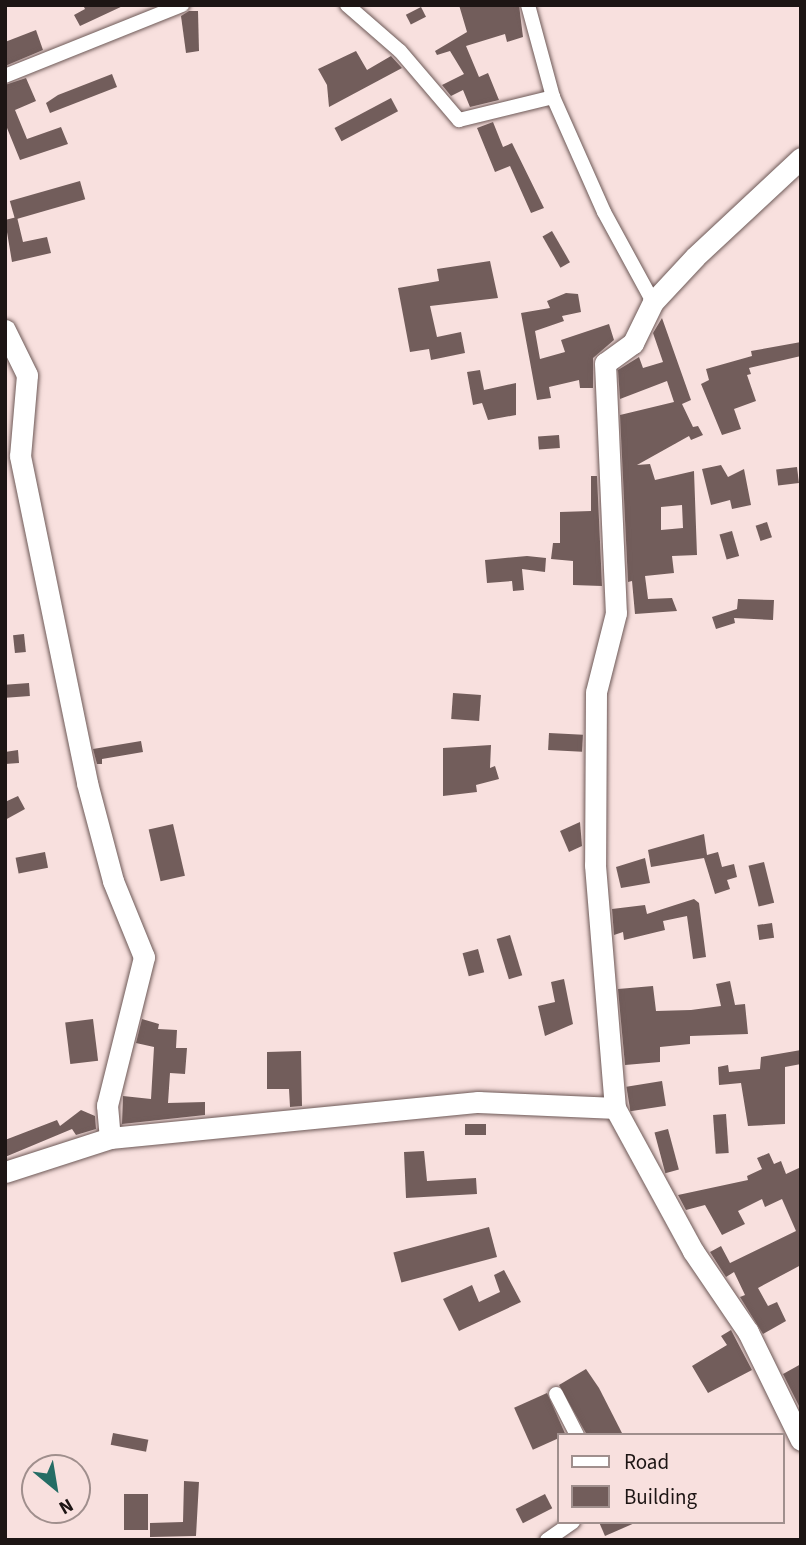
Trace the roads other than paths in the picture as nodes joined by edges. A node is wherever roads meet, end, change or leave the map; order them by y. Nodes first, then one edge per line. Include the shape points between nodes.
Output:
1 (182, 5) edge
2 (347, 5) edge
3 (528, 5) edge
4 (5, 76) edge
5 (553, 97) junction
6 (801, 158) edge
7 (653, 302) junction
8 (5, 330) edge
9 (615, 1108) junction
10 (110, 1138) junction
11 (5, 1172) edge
12 (556, 1394) dead end
13 (576, 1433) edge
14 (801, 1440) edge
15 (570, 1524) edge
16 (547, 1540) edge

1 - 4 street
2 - 5 street via 400,51 459,120
3 - 5 street
5 - 7 street via 604,212
6 - 7 street
7 - 9 street via 634,343 606,363 616,613 596,692 594,865
8 - 10 street via 27,375 20,456 87,783 113,881 144,957 107,1105
9 - 10 street via 478,1102
9 - 14 street via 693,1251 748,1332
10 - 11 street
12 - 13 street
15 - 16 street

